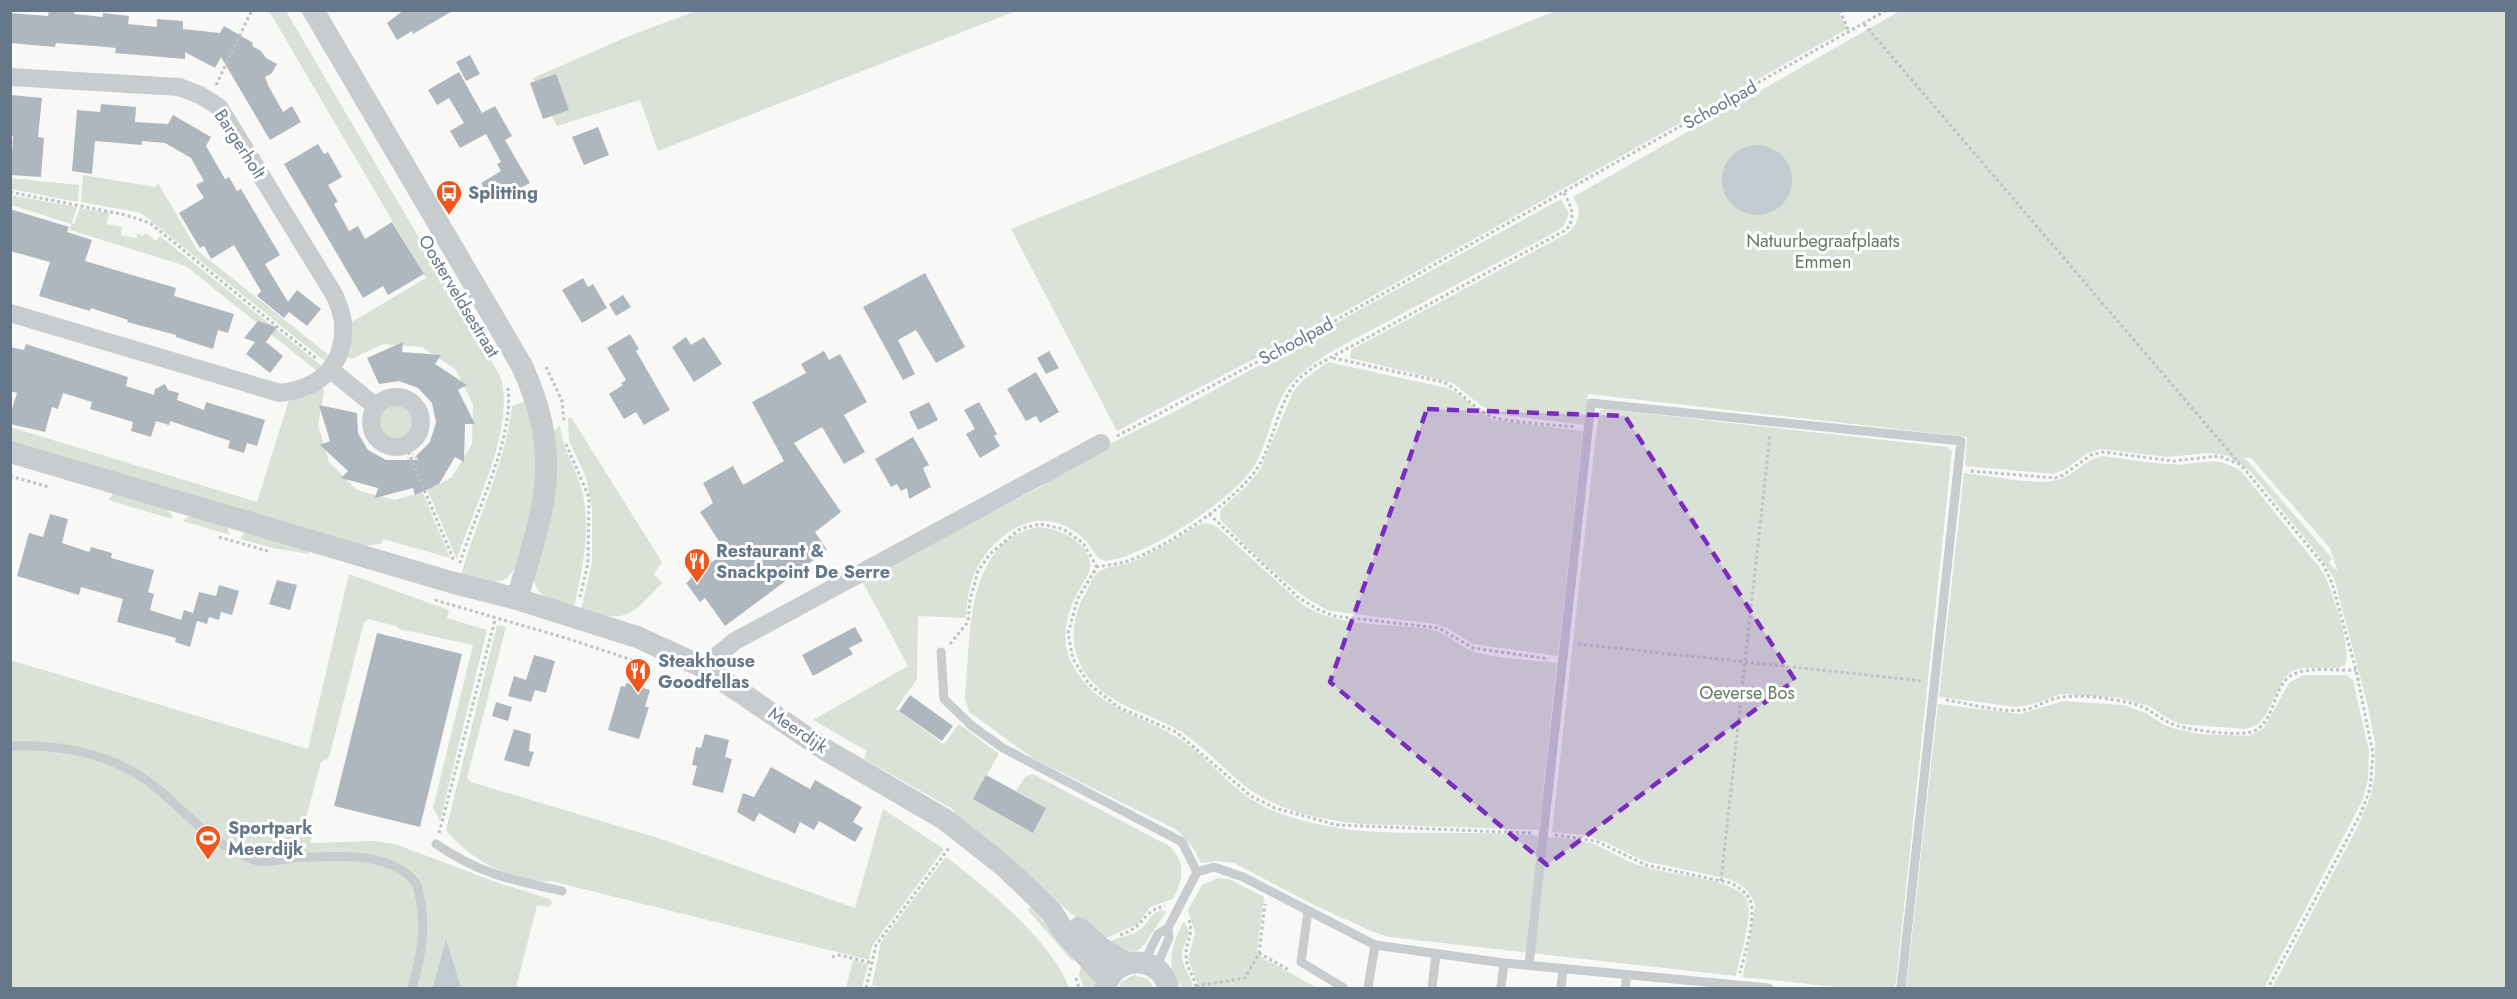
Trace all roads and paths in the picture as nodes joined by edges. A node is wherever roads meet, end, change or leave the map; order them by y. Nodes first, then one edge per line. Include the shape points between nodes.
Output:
1 (252, 10) edge
2 (314, 10) edge
3 (1840, 10) edge
4 (1887, 10) edge
5 (1864, 24) junction
6 (1849, 32) junction
7 (10, 77) edge
8 (209, 101) junction
9 (10, 192) edge
10 (1564, 193) junction
11 (10, 313) edge
12 (1331, 358) junction
13 (331, 370) junction
14 (507, 384) dead end
15 (375, 406) junction
16 (1772, 422) junction
17 (1588, 429) junction
18 (1101, 443) joint
19 (406, 446) junction
20 (10, 452) edge
21 (2241, 465) junction
22 (1957, 470) junction
23 (1209, 514) junction
24 (1097, 567) junction
25 (457, 575) junction
26 (517, 599) junction
27 (447, 605) dead end
28 (1565, 643) junction
29 (941, 652) joint
30 (1563, 660) junction
31 (1744, 662) junction
32 (641, 663) dead end
33 (702, 667) junction
34 (2356, 670) junction
35 (1934, 682) junction
36 (1932, 698) junction
37 (10, 746) edge
38 (1543, 834) junction
39 (436, 844) joint
40 (950, 847) dead end
41 (1197, 872) junction
42 (1721, 881) junction
43 (1267, 890) junction
44 (562, 891) dead end
45 (1182, 902) junction
46 (1308, 911) junction
47 (1375, 945) junction
48 (1436, 954) junction
49 (832, 957) dead end
50 (1087, 958) junction
51 (872, 963) junction
52 (1504, 963) junction
53 (1142, 965) junction
54 (1529, 965) junction
55 (1563, 969) junction
56 (1627, 975) junction
57 (1106, 984) edge
58 (1737, 985) junction
59 (1196, 987) edge
60 (412, 988) edge
61 (866, 988) edge
62 (1079, 988) edge
63 (1168, 988) edge
64 (1344, 988) edge
65 (1368, 988) edge
66 (1432, 988) edge
67 (1501, 988) edge
68 (1561, 988) edge
69 (1625, 988) edge
70 (1769, 988) edge
71 (1901, 988) edge
72 (2268, 988) edge

1 - 8 path
2 - 26 street, Oosterveldsestraat via 534,392 546,440 546,486 541,518
3 - 6 path
4 - 5 path, Schoolpad
5 - 6 path, Schoolpad
5 - 21 path
6 - 10 path, Schoolpad
7 - 8 street, Bargerholt via 179,87
8 - 13 street, Bargerholt via 219,107 335,296 344,322 341,346
9 - 13 path via 126,215 150,224
10 - 12 path via 1573,219 1566,230
10 - 18 path, Schoolpad via 1329,324
11 - 13 street via 280,393 313,385
12 - 17 path via 1443,382 1493,418
12 - 23 path via 1298,379 1283,405 1262,461 1250,479
13 - 15 street
14 - 25 path via 505,429
15 - 19 street via 370,419 372,432 380,442
15 - 19 street via 386,398 399,396 412,401 420,411 422,425 417,438
16 - 17 lane via 1591,403
16 - 22 lane via 1961,441
16 - 31 path
17 - 28 lane
18 - 33 street via 735,641
19 - 25 path
20 - 25 street
21 - 22 path via 2219,456 2173,461 2103,452 2091,455 2055,478
21 - 34 path via 2323,564
22 - 35 lane
23 - 24 path via 1128,561
23 - 30 path via 1298,597 1317,609 1334,616 1439,628 1473,648
24 - 29 path via 1083,543 1062,529 1040,524 1020,529 990,554 978,571 968,622
24 - 38 path via 1078,598 1068,633 1073,659 1089,684 1118,707 1176,732 1251,796 1275,808 1337,825
25 - 26 street
25 - 27 path
26 - 33 street, Meerdijk via 637,637
28 - 30 lane
28 - 31 path
29 - 41 lane via 944,699 972,726 1003,748 1182,842
30 - 38 lane
31 - 35 path
31 - 42 path
32 - 39 path via 495,620
33 - 50 street, Meerdijk via 824,749 944,819 1004,866 1052,912
34 - 36 path via 2293,674 2262,726 2248,733 2184,728 2172,725 2147,708 2119,701 2070,697 2011,710
34 - 72 path via 2373,754 2370,789
35 - 36 lane
36 - 71 lane
37 - 60 lane via 82,750 120,764 158,789 222,846 258,861 360,858 396,866 417,883 423,909 423,936
38 - 42 path via 1596,842 1641,864
38 - 54 lane
39 - 44 lane via 462,862 502,878
40 - 51 path via 876,945
41 - 43 lane via 1214,867
41 - 45 lane
42 - 58 path via 1740,888 1752,904
43 - 46 lane
43 - 59 path via 1259,953 1245,978
45 - 50 path via 1150,911 1136,928 1111,938
45 - 53 lane via 1168,928 1169,938
45 - 59 path via 1192,933 1185,959
46 - 47 lane
46 - 64 lane via 1301,963
47 - 48 lane
47 - 65 lane
48 - 52 lane
48 - 66 lane
49 - 51 path via 839,955
50 - 53 street, Meerdijk
50 - 57 street, Meerdijk
50 - 62 path
51 - 61 path
52 - 54 lane
52 - 67 lane
53 - 57 street via 1115,969
53 - 63 street via 1163,975
54 - 55 lane
55 - 56 lane
55 - 68 lane
56 - 58 lane
56 - 69 lane
58 - 70 lane

